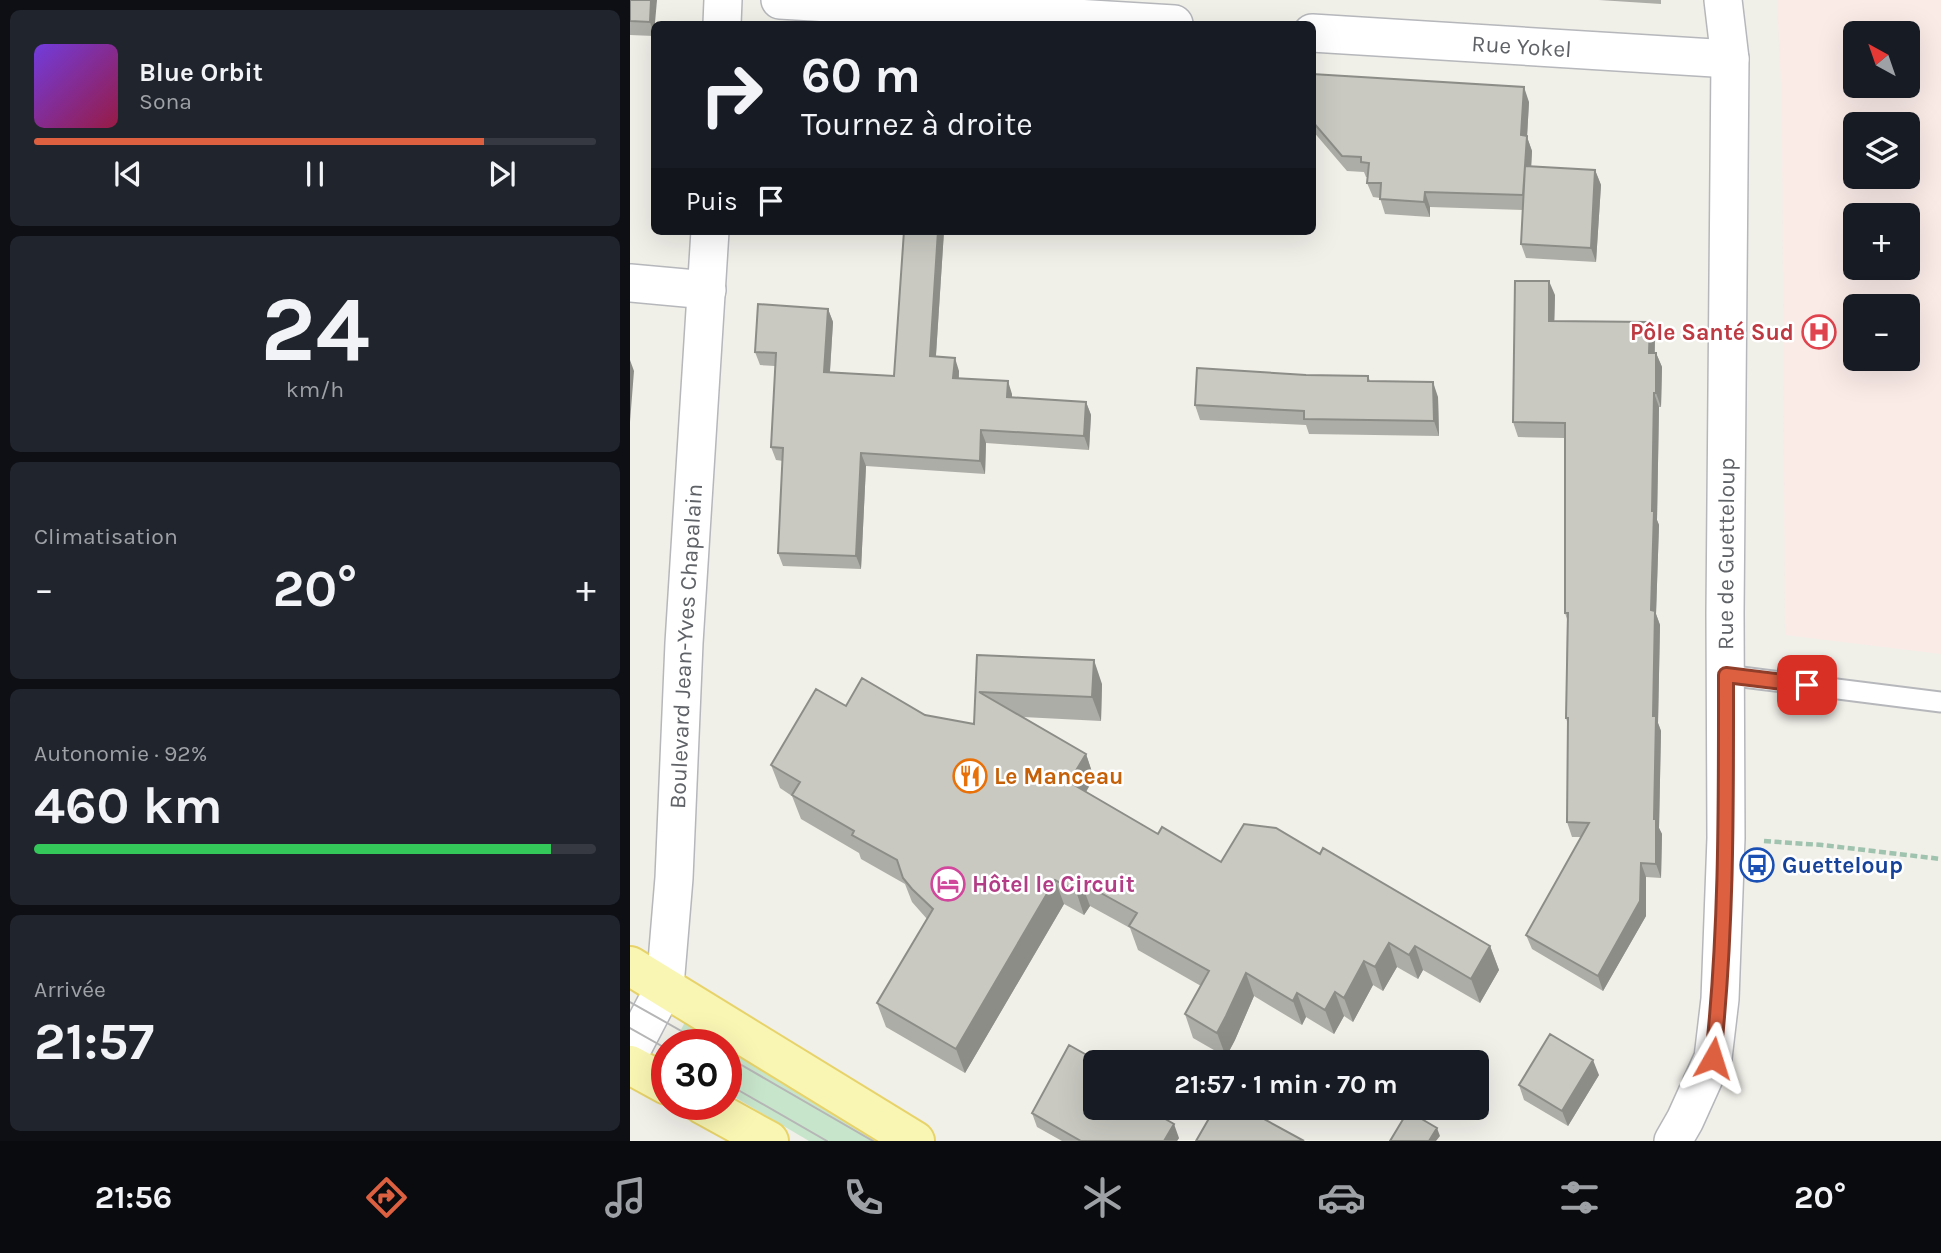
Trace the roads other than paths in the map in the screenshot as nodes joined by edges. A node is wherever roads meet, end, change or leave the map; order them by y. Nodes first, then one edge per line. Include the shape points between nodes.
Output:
1 (723, 0) edge
2 (780, 0) edge
3 (1723, 0) edge
4 (722, 21) edge
5 (1125, 21) edge
6 (1316, 33) edge
7 (1730, 59) junction
8 (710, 235) edge
9 (630, 283) edge
10 (707, 290) junction
11 (1726, 675) junction
12 (1941, 702) edge
13 (630, 966) edge
14 (665, 986) junction
15 (630, 1054) edge
16 (630, 1065) edge
17 (651, 1076) edge
18 (731, 1120) edge
19 (769, 1141) edge
20 (915, 1141) edge
21 (1672, 1141) edge

1 - 4 street
2 - 5 street
3 - 7 street, Rue de Guetteloup
6 - 7 street, Rue Yokel
7 - 11 street, Rue de Guetteloup
8 - 10 street, Boulevard Jean-Yves Chapalain
9 - 10 street
10 - 14 street, Boulevard Jean-Yves Chapalain
11 - 12 lane
11 - 21 street, Rue de Guetteloup via 1720,999 1713,1058
13 - 14 main road
14 - 15 street, Boulevard Jean-Yves Chapalain
14 - 20 main road
16 - 17 main road
18 - 19 main road

